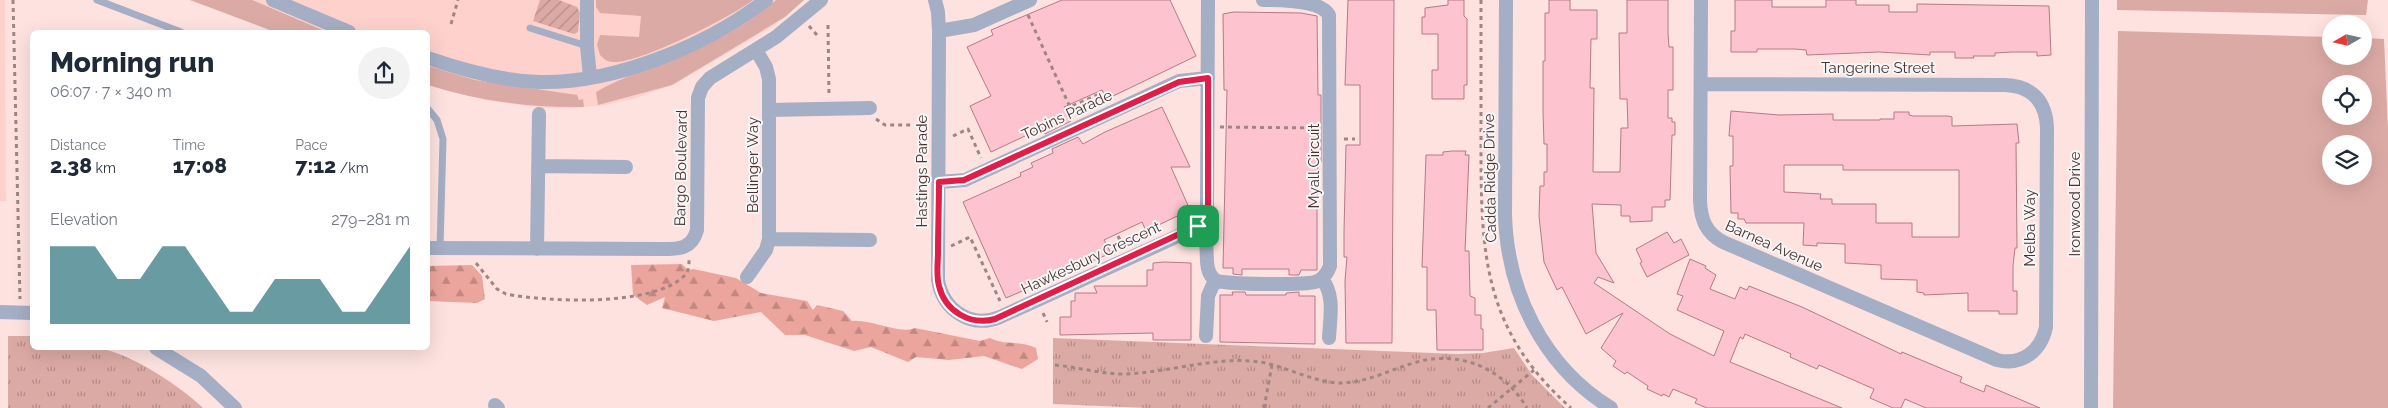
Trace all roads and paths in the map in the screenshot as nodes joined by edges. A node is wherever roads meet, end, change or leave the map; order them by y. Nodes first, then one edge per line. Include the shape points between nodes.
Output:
1 (13, 0) edge
2 (97, 0) edge
3 (273, 0) edge
4 (458, 0) edge
5 (766, 0) edge
6 (821, 0) edge
7 (934, 0) edge
8 (1208, 0) edge
9 (1264, 0) edge
10 (1506, 0) edge
11 (1701, 0) edge
12 (2092, 0) edge
13 (586, 1) edge
14 (1322, 2) edge
15 (1028, 5) edge
16 (450, 24) dead end
17 (828, 25) dead end
18 (530, 28) dead end
19 (175, 30) edge
20 (344, 30) edge
21 (939, 31) junction
22 (588, 46) junction
23 (756, 50) junction
24 (430, 59) edge
25 (590, 77) junction
26 (1208, 78) junction
27 (1701, 84) junction
28 (1112, 101) dead end
29 (829, 102) dead end
30 (769, 110) junction
31 (2045, 110) joint
32 (430, 111) edge
33 (872, 112) joint
34 (539, 114) dead end
35 (932, 125) dead end
36 (1212, 127) dead end
37 (1323, 128) dead end
38 (953, 136) dead end
39 (538, 166) junction
40 (626, 166) dead end
41 (986, 170) junction
42 (939, 182) junction
43 (1198, 226) junction
44 (769, 239) junction
45 (870, 240) dead end
46 (948, 247) dead end
47 (434, 248) edge
48 (538, 249) junction
49 (689, 257) dead end
50 (474, 260) dead end
51 (747, 277) dead end
52 (1322, 279) junction
53 (1218, 282) junction
54 (20, 300) dead end
55 (1001, 304) dead end
56 (0, 312) edge
57 (30, 313) edge
58 (978, 321) joint
59 (1206, 336) dead end
60 (1329, 338) dead end
61 (2040, 345) joint
62 (159, 350) edge
63 (1055, 365) dead end
64 (1272, 365) junction
65 (1534, 370) dead end
66 (1513, 387) junction
67 (234, 408) edge
68 (1264, 408) edge
69 (1488, 408) edge
70 (1527, 408) edge
71 (1611, 408) edge
72 (2090, 408) edge

1 - 54 path
2 - 19 lane
3 - 20 street
4 - 16 path
5 - 25 street via 688,45 643,64
6 - 23 street, Bargo Boulevard via 792,26
7 - 21 street, Hastings Parade
8 - 26 street
9 - 14 street, Myall Circuit
10 - 71 street, Cadda Ridge Drive via 1505,214 1513,278 1531,321 1554,356 1583,387
11 - 27 street, Barnea Avenue
12 - 72 street, Ironwood Drive
13 - 22 street
14 - 52 street, Myall Circuit via 1328,11 1330,25 1330,266
15 - 21 street via 974,25
15 - 28 path via 1070,107 1099,94 1104,105
17 - 29 path
18 - 22 lane
21 - 42 street, Hastings Parade
22 - 25 street
23 - 30 street, Bellinger Way via 769,75
23 - 48 street, Bargo Boulevard via 710,78 699,94 697,230 690,244 677,249
24 - 25 street via 506,78 540,82
26 - 41 street, Tobins Parade via 1179,82
26 - 43 street via 1208,206 1206,218
27 - 31 street, Tangerine Street via 2011,85 2033,93
27 - 61 street, Barnea Avenue via 1701,210 1705,226 1714,237 1997,360 2023,359
30 - 33 street
30 - 44 street, Bellinger Way
31 - 61 street, Melba Way via 2046,327
32 - 47 lane via 444,139
33 - 35 path via 885,125
34 - 39 street
36 - 37 path
38 - 41 path via 968,129
39 - 40 street
39 - 48 street
41 - 42 street, Tobins Parade via 964,180
42 - 58 street, Hastings Parade via 937,274 940,290 951,309
43 - 53 street via 1205,241 1208,270
43 - 58 street, Hawkesbury Crescent via 1000,317
44 - 45 street
44 - 51 street, Bellinger Way via 766,250
46 - 55 path via 970,237
47 - 48 street, Bargo Boulevard
49 - 50 path via 686,276 670,286 632,297 600,300 506,294 497,289
52 - 53 street via 1312,283 1238,285
52 - 60 street via 1331,299
53 - 59 street via 1208,296
56 - 57 street
62 - 67 street via 201,376
63 - 64 path via 1122,374 1217,361 1252,361
64 - 66 path via 1310,378 1340,383 1368,379 1417,362 1438,358 1461,359 1482,366
64 - 68 path
65 - 66 path
66 - 69 path
66 - 70 path

